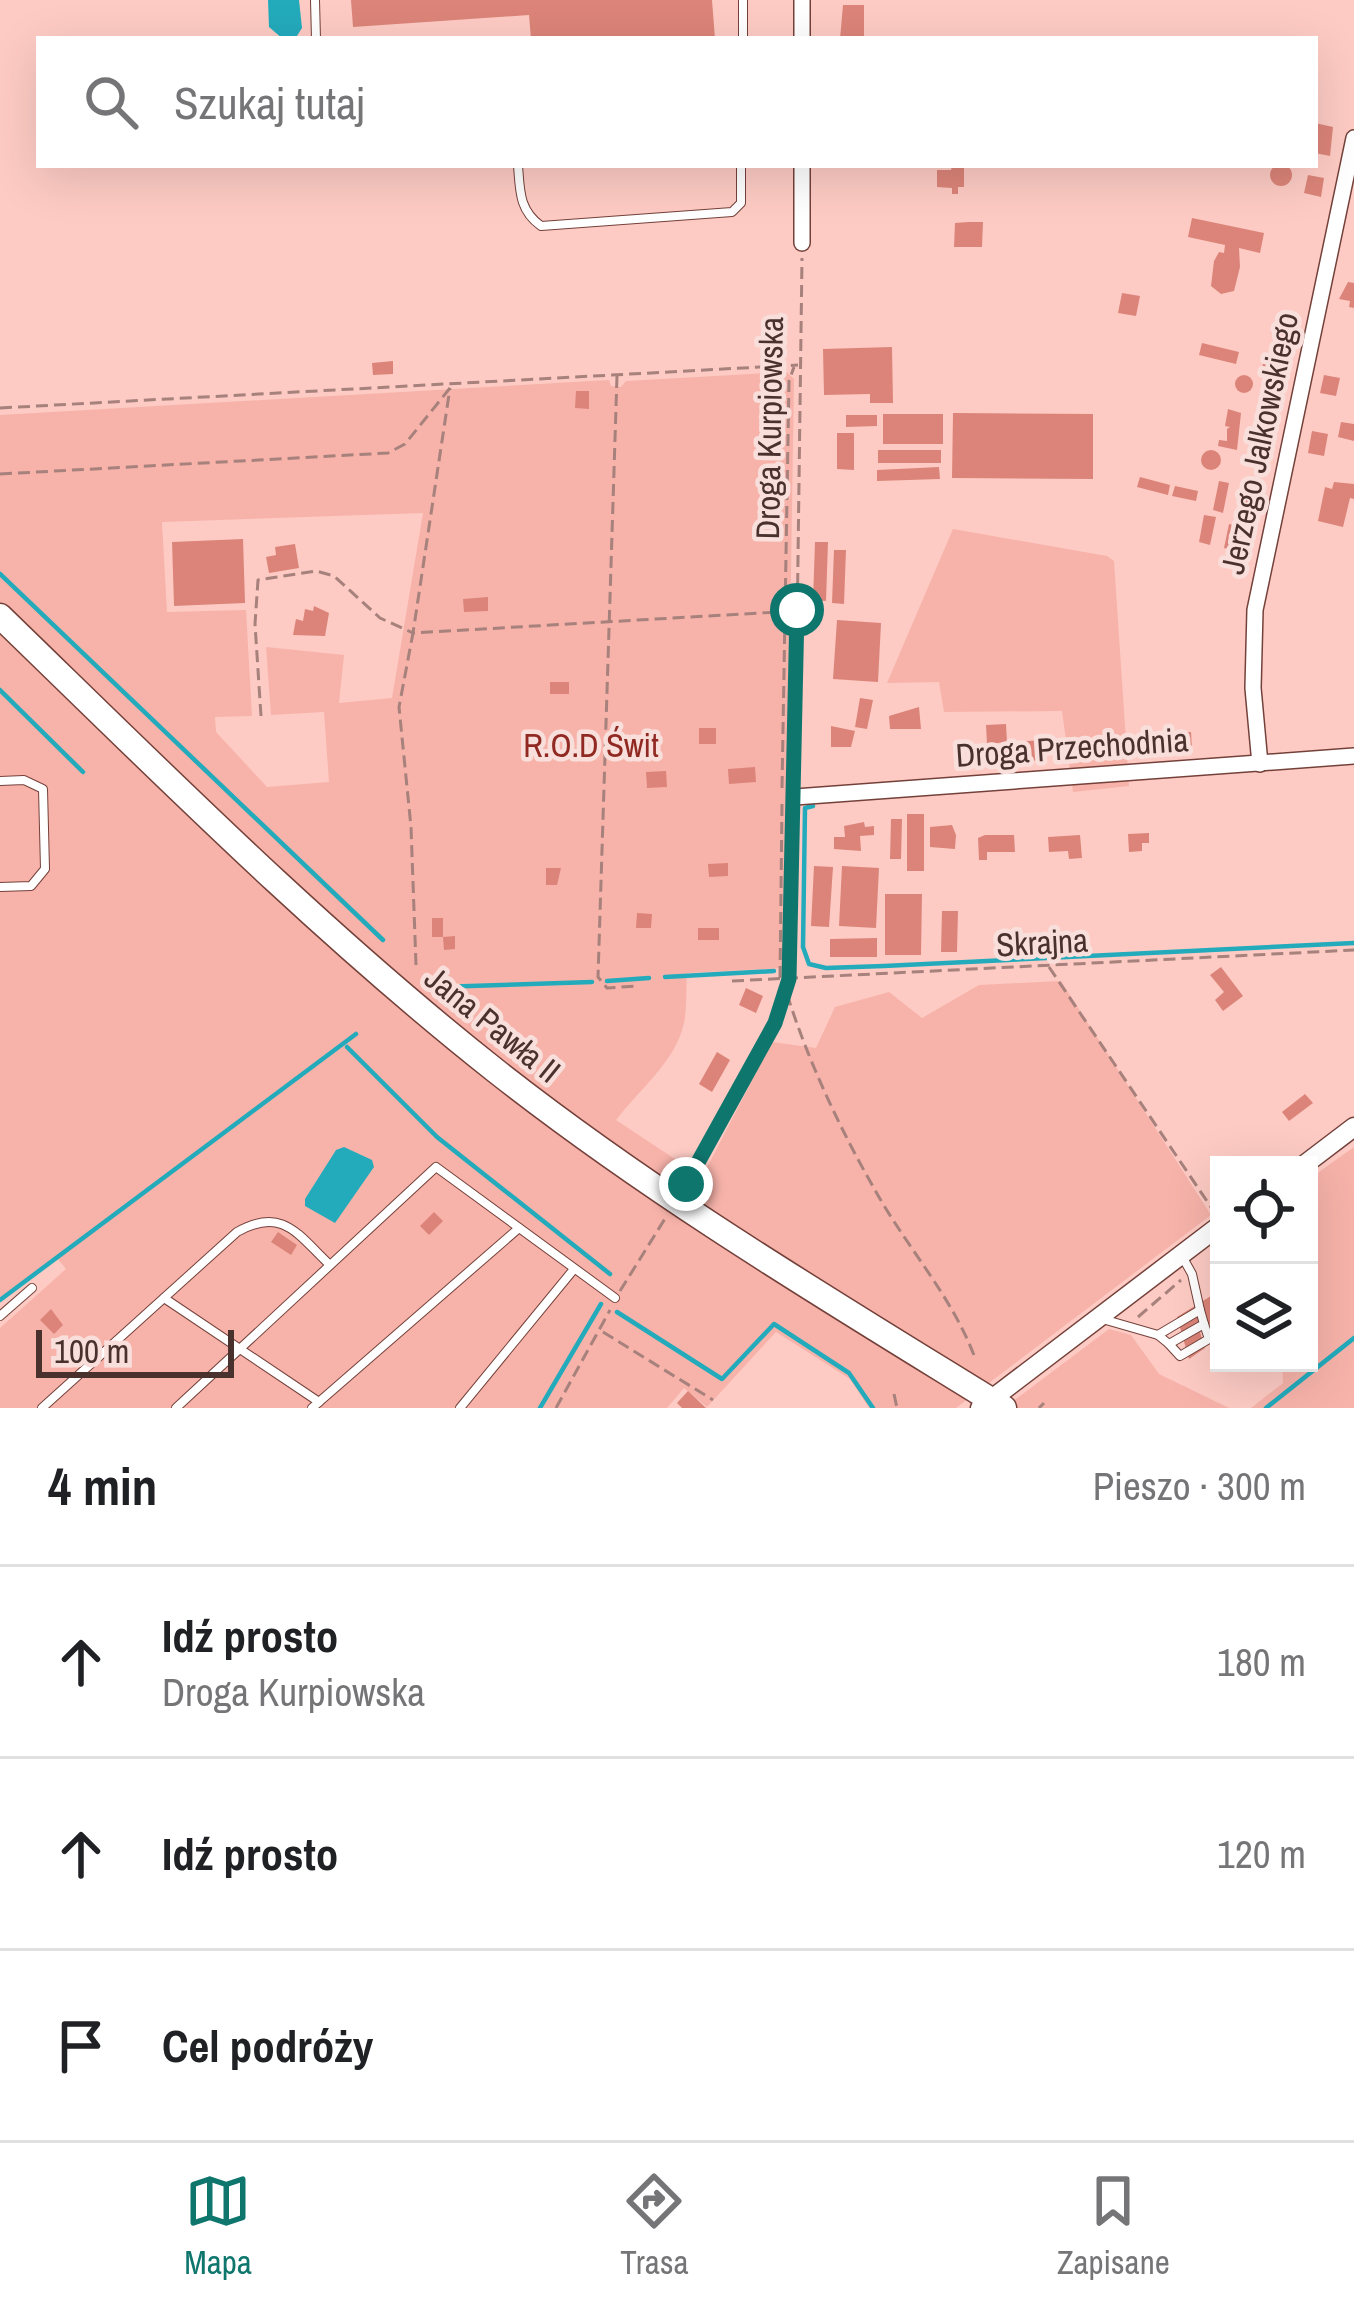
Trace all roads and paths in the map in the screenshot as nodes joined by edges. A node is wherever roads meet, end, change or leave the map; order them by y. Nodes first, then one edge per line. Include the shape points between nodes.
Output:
1 (315, 0) edge
2 (743, 0) edge
3 (802, 0) edge
4 (316, 36) edge
5 (743, 36) edge
6 (802, 36) edge
7 (1354, 138) edge
8 (518, 168) edge
9 (741, 168) edge
10 (802, 168) edge
11 (802, 243) joint
12 (797, 365) junction
13 (617, 375) junction
14 (451, 386) junction
15 (0, 408) edge
16 (0, 474) edge
17 (797, 610) junction
18 (785, 611) junction
19 (0, 616) edge
20 (610, 621) junction
21 (413, 633) junction
22 (261, 716) dead end
23 (1354, 756) edge
24 (1260, 764) junction
25 (0, 781) edge
26 (795, 797) junction
27 (0, 887) edge
28 (1354, 950) edge
29 (416, 965) dead end
30 (1048, 966) junction
31 (780, 978) junction
32 (789, 979) junction
33 (732, 981) dead end
34 (639, 986) dead end
35 (786, 992) junction
36 (1354, 1127) edge
37 (1316, 1156) edge
38 (686, 1184) dead end
39 (1210, 1209) edge
40 (1210, 1226) edge
41 (518, 1228) junction
42 (653, 1238) dead end
43 (1180, 1253) junction
44 (330, 1265) junction
45 (574, 1269) junction
46 (1191, 1272) junction
47 (32, 1288) dead end
48 (164, 1298) junction
49 (615, 1298) junction
50 (1200, 1310) junction
51 (0, 1316) edge
52 (1098, 1318) junction
53 (1204, 1324) junction
54 (1131, 1327) junction
55 (601, 1331) junction
56 (1157, 1335) junction
57 (1169, 1344) junction
58 (238, 1350) junction
59 (975, 1358) dead end
60 (894, 1394) dead end
61 (712, 1400) dead end
62 (1044, 1403) dead end
63 (315, 1405) edge
64 (992, 1405) edge
65 (42, 1408) edge
66 (176, 1408) edge
67 (460, 1408) edge
68 (556, 1408) edge
69 (897, 1408) edge
70 (1039, 1408) edge

1 - 4 lane
2 - 5 lane
3 - 6 street
7 - 24 street, Jerzego Jalkowskiego via 1255,610
8 - 9 lane via 527,216 541,226 732,212 741,203
10 - 11 street
11 - 12 path, Droga Kurpiowska
12 - 13 path
12 - 17 path, Droga Kurpiowska
12 - 18 path via 789,381
13 - 14 path
13 - 20 path
14 - 15 path
14 - 16 path via 405,444 388,452
14 - 21 path
17 - 18 path
17 - 26 path, Droga Kurpiowska
18 - 20 path
18 - 31 path
19 - 64 main road, Jana Pawła II via 307,910 473,1053 704,1220
20 - 21 path
20 - 34 path via 598,977 607,988
21 - 22 path via 380,618 334,576 258,580
21 - 29 path via 399,707
23 - 24 street, Droga Przechodnia
24 - 26 street, Droga Przechodnia
25 - 27 lane via 43,789 45,869 32,886
26 - 32 path, Droga Kurpiowska
28 - 30 path, Skrajna
30 - 32 path, Skrajna
30 - 39 path
31 - 32 path, Skrajna
31 - 33 path, Skrajna
32 - 35 path, Droga Kurpiowska
35 - 38 path, Droga Kurpiowska
35 - 59 path via 875,1191 961,1320
36 - 37 street
40 - 43 street
41 - 44 lane via 436,1166
41 - 45 lane
41 - 63 lane
42 - 49 path
43 - 46 lane
43 - 52 street
44 - 48 lane via 288,1226 254,1222
44 - 58 lane
45 - 49 lane
45 - 67 lane
46 - 50 lane
46 - 54 path
47 - 51 lane
48 - 58 lane
48 - 65 lane
49 - 55 path
50 - 53 lane
50 - 56 lane
52 - 54 lane
52 - 64 street
53 - 57 lane
53 - 57 lane via 1209,1339 1180,1357
54 - 56 lane
55 - 61 path
55 - 68 path
56 - 57 lane
58 - 63 lane
58 - 66 lane
60 - 69 path
62 - 70 path

